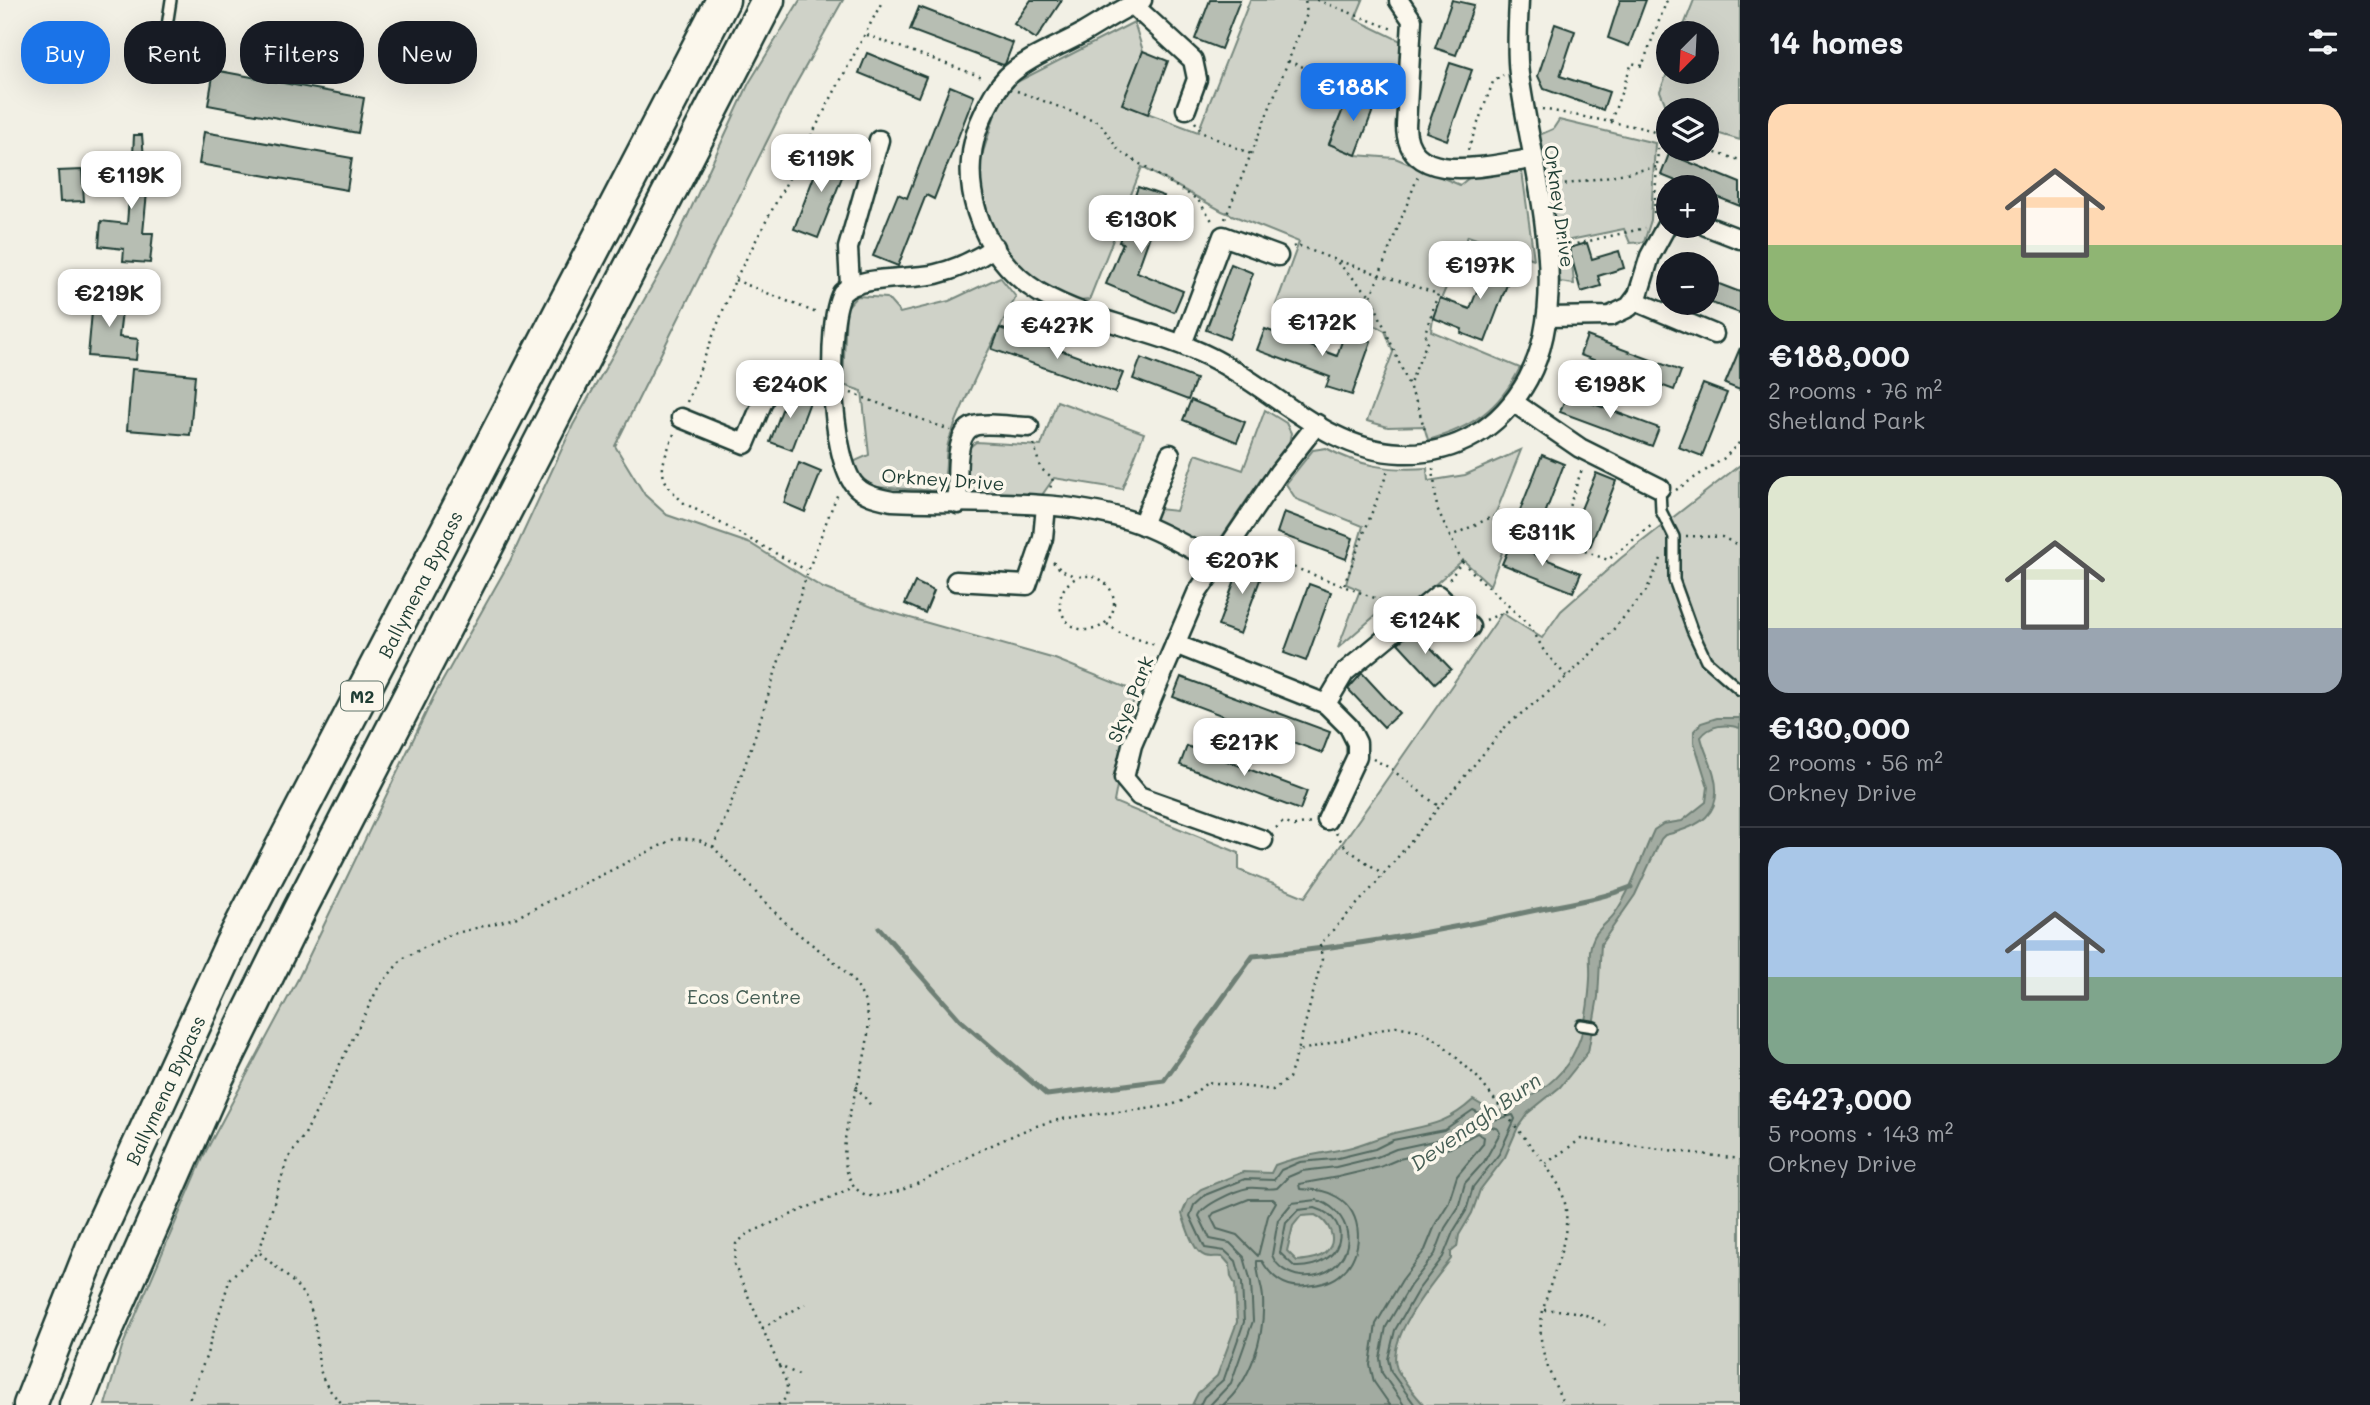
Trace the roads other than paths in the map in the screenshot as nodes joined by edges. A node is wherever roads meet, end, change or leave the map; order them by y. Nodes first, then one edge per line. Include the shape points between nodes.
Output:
1 (171, 0) edge
2 (723, 0) edge
3 (768, 0) edge
4 (1519, 0) edge
5 (1399, 1) edge
6 (1137, 2) edge
7 (168, 21) edge
8 (1186, 109) road end
9 (878, 140) dead end
10 (1532, 159) junction
11 (1719, 231) edge
12 (1657, 238) edge
13 (1740, 239) edge
14 (995, 247) junction
15 (1278, 256) road end
16 (850, 285) junction
17 (1635, 301) junction
18 (1547, 317) junction
19 (1714, 334) dead end
20 (1182, 344) junction
21 (831, 384) junction
22 (1513, 402) junction
23 (681, 418) road end
24 (1317, 424) junction
25 (1029, 427) road end
26 (1170, 454) dead end
27 (1660, 488) joint
28 (958, 504) junction
29 (1046, 506) junction
30 (1142, 525) junction
31 (1217, 562) junction
32 (956, 581) dead end
33 (1470, 627) road end
34 (1175, 644) junction
35 (1740, 690) edge
36 (1326, 704) junction
37 (1327, 820) road end
38 (1263, 839) road end
39 (1581, 1025) dead end
40 (1594, 1027) dead end
41 (30, 1405) edge
42 (76, 1405) edge

1 - 7 lane
2 - 41 highway, Ballymena Bypass / M2 via 231,945 95,1241
3 - 42 highway, M2 via 293,923 211,1091
4 - 10 street, Orkney Drive via 1518,65
5 - 10 street via 1412,20 1407,144 1422,159 1445,168
6 - 8 street via 1193,60 1197,79
6 - 14 street via 1011,74 981,119 970,164 973,203
9 - 16 street via 848,248
10 - 18 street, Orkney Drive via 1547,250
11 - 13 street
12 - 17 street
14 - 16 street via 939,273
14 - 20 street, Orkney Drive via 1018,276 1051,299
15 - 20 street via 1223,236
16 - 21 street via 840,296 836,315
17 - 18 street via 1610,316
17 - 19 street
18 - 22 street, Orkney Drive via 1534,366
20 - 24 street, Orkney Drive via 1230,368
21 - 23 street via 771,382 745,444
21 - 28 street, Orkney Drive via 844,464 863,492 883,499
22 - 24 street, Orkney Drive via 1479,434 1431,451 1395,453 1355,444
22 - 27 street via 1588,453
24 - 31 street
25 - 28 street via 975,425 964,435 958,455
26 - 30 street
27 - 35 lane via 1663,516 1674,537 1674,580 1692,630 1706,660
28 - 29 street, Orkney Drive
29 - 30 street, Orkney Drive
29 - 32 street via 1041,548 1027,584
30 - 31 street, Orkney Drive
31 - 34 street via 1197,593
33 - 36 street via 1438,595 1345,672
34 - 36 street, Skye Park
34 - 38 street, Skye Park via 1132,745 1124,778 1139,796
36 - 37 street, Skye Park via 1352,732 1358,751
39 - 40 lane

